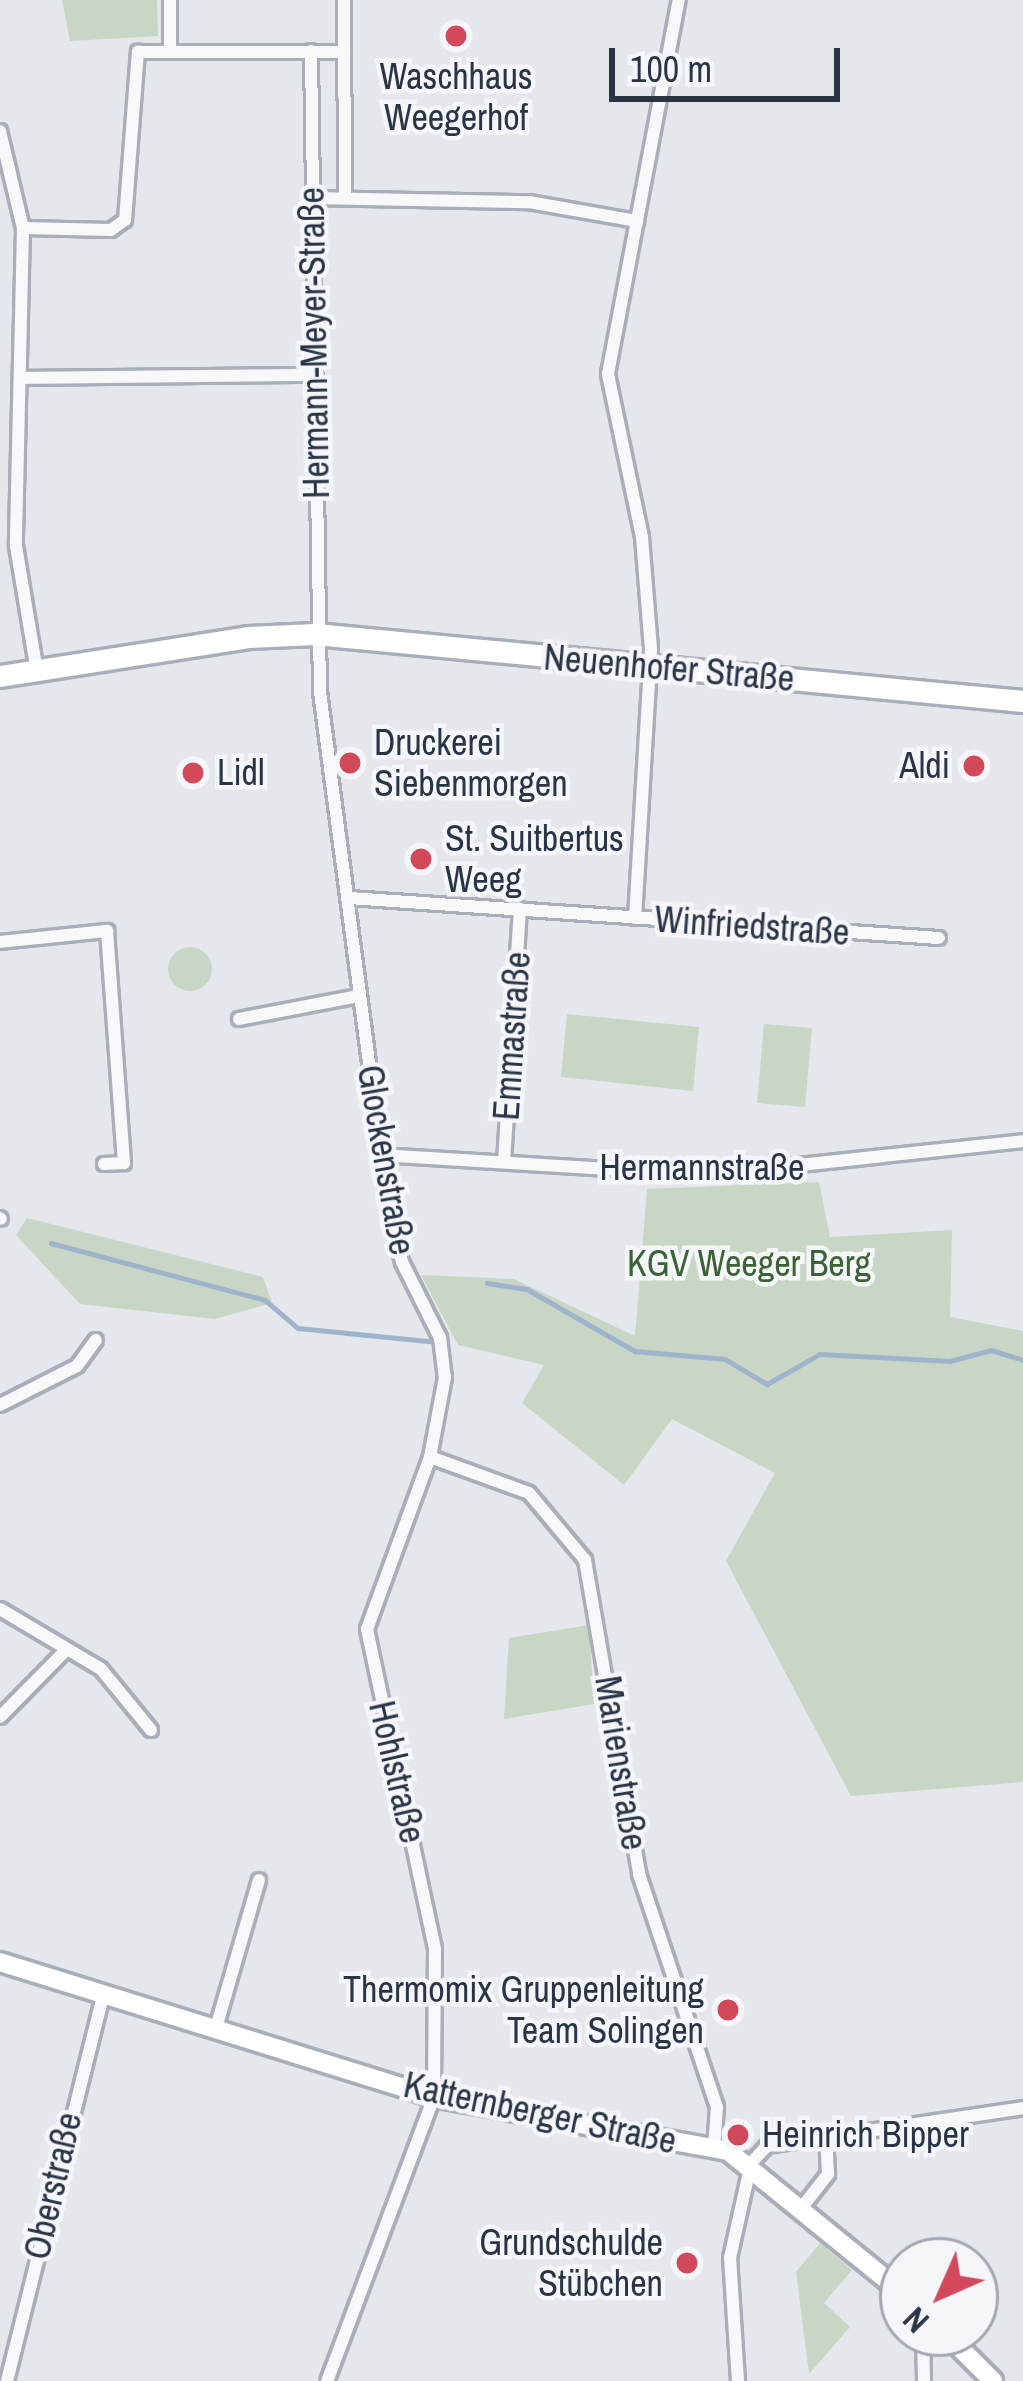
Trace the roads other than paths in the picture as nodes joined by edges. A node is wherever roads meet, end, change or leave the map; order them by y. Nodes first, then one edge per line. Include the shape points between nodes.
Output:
1 (170, 0) edge
2 (344, 0) edge
3 (680, 0) edge
4 (170, 48) junction
5 (311, 51) junction
6 (344, 52) junction
7 (0, 131) edge
8 (312, 198) junction
9 (345, 198) junction
10 (637, 221) junction
11 (23, 228) junction
12 (315, 375) junction
13 (21, 377) junction
14 (315, 634) junction
15 (651, 666) junction
16 (37, 670) junction
17 (0, 676) edge
18 (1023, 701) edge
19 (349, 898) junction
20 (520, 909) junction
21 (635, 918) junction
22 (939, 938) dead end
23 (0, 942) edge
24 (358, 996) junction
25 (239, 1019) dead end
26 (1023, 1141) edge
27 (380, 1154) junction
28 (504, 1162) junction
29 (104, 1164) dead end
30 (96, 1340) dead end
31 (0, 1405) edge
32 (430, 1457) junction
33 (0, 1609) edge
34 (67, 1649) junction
35 (0, 1717) edge
36 (151, 1730) dead end
37 (259, 1880) dead end
38 (0, 1962) edge
39 (104, 1993) junction
40 (216, 2028) junction
41 (434, 2097) junction
42 (1023, 2108) edge
43 (826, 2133) junction
44 (714, 2148) junction
45 (751, 2162) junction
46 (803, 2206) junction
47 (879, 2272) edge
48 (969, 2357) edge
49 (7, 2381) edge
50 (327, 2381) edge
51 (738, 2381) edge
52 (993, 2381) edge

1 - 4 street
2 - 6 street, Hermann-Meyer-Straße
3 - 10 street
4 - 5 street
4 - 11 street via 146,49 136,59 125,220 111,230
5 - 6 street
5 - 8 street, Hermann-Meyer-Straße
6 - 9 street, Hermann-Meyer-Straße
7 - 11 street
8 - 9 street
8 - 12 street, Hermann-Meyer-Straße
9 - 10 street via 529,202
10 - 15 street via 608,381 642,537
11 - 13 street
12 - 13 street
12 - 14 street, Hermann-Meyer-Straße
13 - 16 street via 16,546
14 - 15 main road, Neuenhofer Straße
14 - 16 main road, Neuenhofer Straße
14 - 19 street, Glockenstraße
15 - 18 main road, Neuenhofer Straße
15 - 21 street
16 - 17 main road, Neuenhofer Straße
19 - 20 street, Winfriedstraße
19 - 24 street, Glockenstraße
20 - 21 street, Winfriedstraße
20 - 28 street, Emmastraße
21 - 22 street, Winfriedstraße
23 - 29 street via 106,931 124,1163
24 - 25 street
24 - 27 street, Glockenstraße
26 - 28 street, Hermannstraße via 706,1175
27 - 28 street, Hermannstraße
27 - 32 street, Glockenstraße via 395,1245 443,1348
30 - 31 street via 77,1366
32 - 41 street, Hohlstraße via 367,1629 435,1949
32 - 44 street, Marienstraße via 529,1493 585,1560 639,1874 717,2107
33 - 34 street
34 - 35 street
34 - 36 street via 101,1669
37 - 40 street
38 - 39 street, Katternberger Straße
39 - 40 street, Katternberger Straße
39 - 49 street, Oberstraße
40 - 41 street, Katternberger Straße
41 - 44 street, Katternberger Straße
41 - 50 street
42 - 43 street
43 - 45 street via 774,2143
43 - 46 street via 828,2174
44 - 45 street, Katternberger Straße
45 - 46 street, Katternberger Straße
45 - 51 street via 730,2258
46 - 47 street, Katternberger Straße
48 - 52 street

